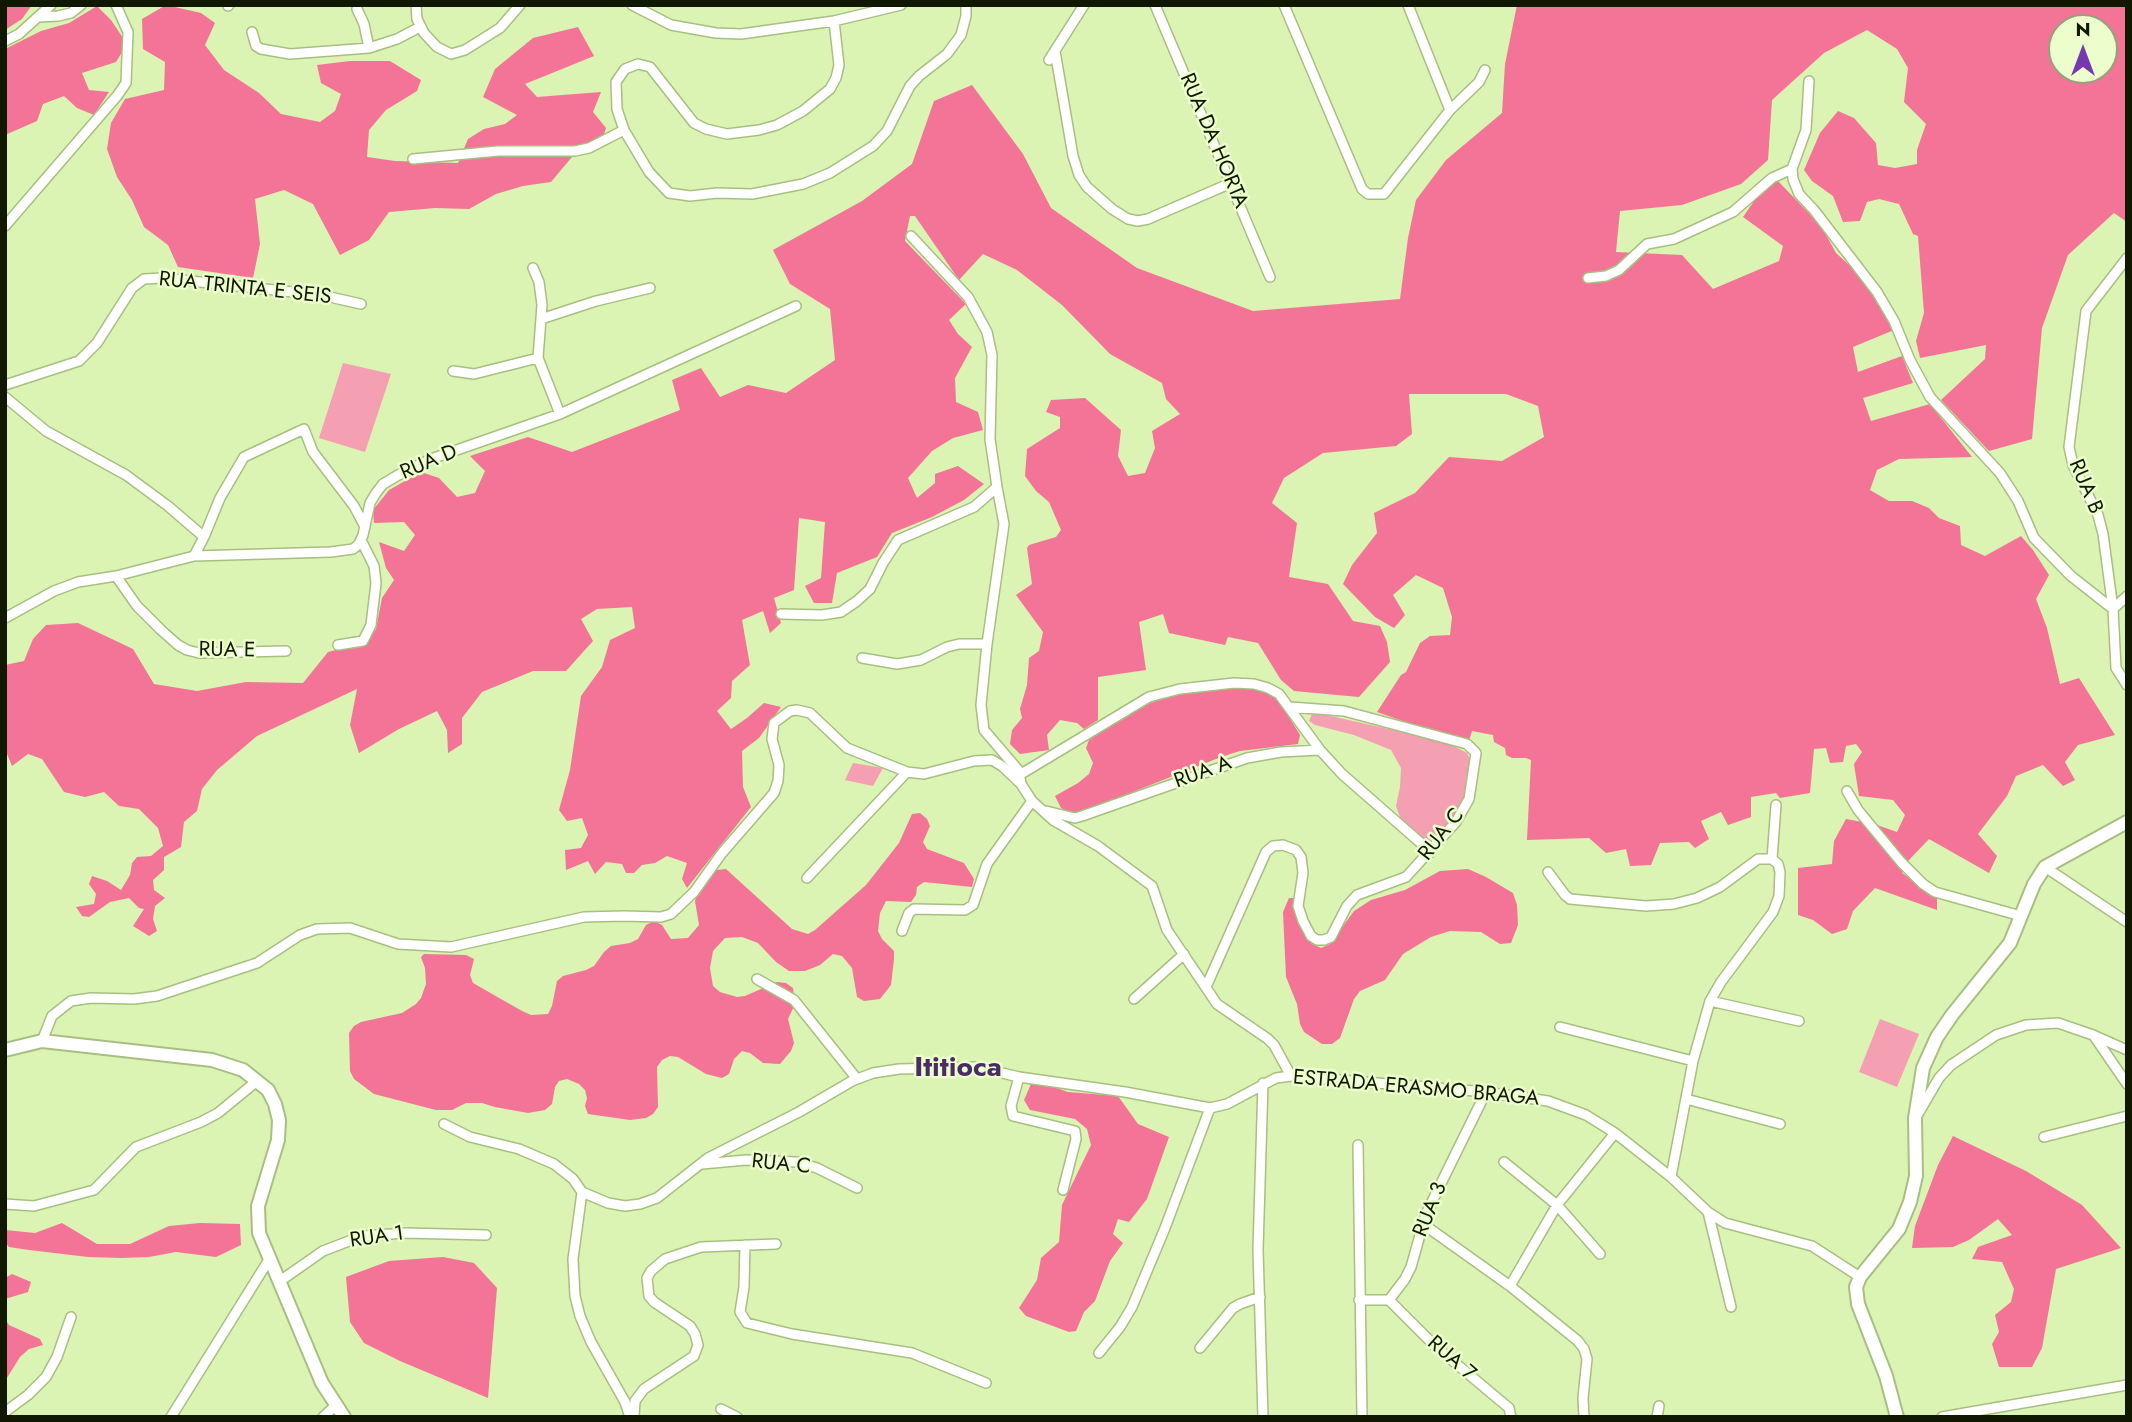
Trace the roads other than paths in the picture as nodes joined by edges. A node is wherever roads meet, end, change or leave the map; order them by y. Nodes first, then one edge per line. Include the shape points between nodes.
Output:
1 (51, 5) edge
2 (81, 5) edge
3 (116, 5) edge
4 (416, 5) edge
5 (520, 5) edge
6 (632, 5) edge
7 (901, 5) edge
8 (966, 5) edge
9 (1084, 5) edge
10 (1154, 5) edge
11 (1284, 5) edge
12 (1408, 5) edge
13 (357, 9) dead end
14 (39, 18) junction
15 (834, 20) junction
16 (420, 27) junction
17 (253, 32) dead end
18 (5, 41) edge
19 (369, 48) junction
20 (1055, 51) junction
21 (1049, 60) dead end
22 (1485, 70) dead end
23 (1808, 81) dead end
24 (1450, 110) junction
25 (624, 130) junction
26 (413, 159) dead end
27 (1792, 169) junction
28 (1231, 183) junction
29 (5, 226) edge
30 (911, 236) dead end
31 (2127, 258) edge
32 (533, 268) dead end
33 (1270, 277) dead end
34 (1588, 278) dead end
35 (650, 288) dead end
36 (361, 304) dead end
37 (796, 306) dead end
38 (541, 319) junction
39 (538, 358) junction
40 (453, 370) dead end
41 (5, 385) edge
42 (5, 397) edge
43 (560, 414) junction
44 (997, 487) junction
45 (365, 527) junction
46 (204, 537) junction
47 (361, 540) junction
48 (194, 556) junction
49 (116, 576) junction
50 (2127, 596) edge
51 (2113, 609) junction
52 (781, 614) dead end
53 (5, 618) edge
54 (987, 644) junction
55 (338, 645) dead end
56 (286, 651) dead end
57 (862, 658) dead end
58 (2127, 685) edge
59 (1290, 707) junction
60 (1320, 750) junction
61 (907, 772) junction
62 (1021, 779) junction
63 (1847, 790) dead end
64 (1032, 801) junction
65 (1776, 805) dead end
66 (1042, 810) junction
67 (2127, 822) edge
68 (1431, 852) junction
69 (1772, 859) junction
70 (2045, 867) junction
71 (1548, 872) dead end
72 (807, 878) dead end
73 (2021, 916) junction
74 (2127, 922) edge
75 (902, 931) dead end
76 (1184, 954) junction
77 (757, 979) dead end
78 (1206, 987) junction
79 (1134, 999) dead end
80 (1710, 1001) junction
81 (1799, 1021) dead end
82 (1560, 1027) dead end
83 (2093, 1035) junction
84 (42, 1041) junction
85 (5, 1050) edge
86 (2127, 1050) edge
87 (1693, 1061) junction
88 (1291, 1076) junction
89 (1019, 1077) junction
90 (857, 1079) junction
91 (257, 1081) junction
92 (1264, 1083) junction
93 (2127, 1084) edge
94 (1486, 1092) junction
95 (1686, 1099) junction
96 (1210, 1108) junction
97 (2127, 1116) edge
98 (1915, 1118) junction
99 (444, 1124) dead end
100 (1780, 1124) dead end
101 (1615, 1133) junction
102 (2044, 1137) dead end
103 (1358, 1145) dead end
104 (1504, 1162) dead end
105 (700, 1164) junction
106 (1671, 1177) junction
107 (857, 1188) dead end
108 (1063, 1190) dead end
109 (582, 1192) junction
110 (5, 1197) edge
111 (5, 1204) edge
112 (1557, 1205) junction
113 (21, 1206) junction
114 (1708, 1212) junction
115 (1423, 1224) junction
116 (486, 1235) dead end
117 (776, 1244) dead end
118 (745, 1245) junction
119 (1600, 1254) dead end
120 (270, 1258) junction
121 (1860, 1277) junction
122 (280, 1281) junction
123 (1510, 1286) junction
124 (1260, 1297) junction
125 (1359, 1300) junction
126 (1389, 1300) junction
127 (1731, 1307) dead end
128 (71, 1317) dead end
129 (1200, 1348) dead end
130 (1099, 1353) dead end
131 (986, 1383) dead end
132 (2127, 1385) edge
133 (335, 1406) junction
134 (1659, 1406) dead end
135 (721, 1409) dead end
136 (5, 1412) edge
137 (174, 1416) edge
138 (323, 1417) edge
139 (344, 1417) edge
140 (632, 1417) edge
141 (737, 1417) edge
142 (1263, 1417) edge
143 (1362, 1417) edge
144 (1511, 1417) edge
145 (1584, 1417) edge
146 (1657, 1417) edge
147 (1897, 1417) edge
148 (1942, 1417) edge

1 - 14 street
2 - 14 street via 71,13
3 - 29 street via 129,39 126,83
4 - 16 street
5 - 16 street via 500,28 456,53 443,52
6 - 15 street via 671,25 716,33 741,34
7 - 15 street
8 - 25 street via 961,35 911,86 887,131 873,146 803,184 752,194 669,193 649,172
9 - 20 street
10 - 28 street, RUA DA HORTA
11 - 24 street via 1362,190 1368,194 1384,194
12 - 24 street
13 - 19 street
14 - 18 street
15 - 25 street via 836,78 830,89 803,111 777,125 744,133 716,132 694,122 650,67 638,64 625,69 617,82 617,109
16 - 19 street
17 - 19 street via 256,46 276,53
20 - 21 street
20 - 28 street via 1079,175 1112,209 1128,219 1148,219
22 - 24 street
23 - 27 street via 1806,130
25 - 26 street via 575,150
27 - 34 street via 1772,178 1733,212 1674,239 1647,244 1619,270
27 - 51 street via 1799,194 1877,292 1930,397 2012,489 2040,545
28 - 33 street, RUA DA HORTA
30 - 44 street via 968,297 987,332 993,368 990,439
31 - 51 street, RUA B via 2086,311 2069,447 2098,515
32 - 38 street via 539,282
35 - 38 street
36 - 41 street, RUA TRINTA E SEIS via 321,295 144,279 132,288 97,343 79,361
37 - 43 street, RUA D
38 - 39 street
39 - 40 street via 474,374
39 - 43 street
42 - 46 street via 47,431 126,475
43 - 45 street, RUA D via 430,459 400,474 376,492
44 - 52 street via 974,507 898,540 870,589 841,612
44 - 54 street via 1004,524
45 - 46 street via 313,452 304,429 244,457
45 - 47 street, RUA D
46 - 48 street
47 - 48 street via 345,551
47 - 55 street via 374,566 372,625 363,641
48 - 49 street
49 - 53 street via 54,591
49 - 56 street, RUA E via 137,606 187,650
50 - 51 street
51 - 58 street, RUA B via 2116,668
54 - 57 street via 959,644 921,660 897,664
54 - 62 street via 981,705 984,730
59 - 60 street
59 - 62 street via 1279,694 1254,684 1163,692
59 - 68 street, RUA C via 1344,712 1473,748 1469,799
60 - 66 street, RUA A via 1247,758 1075,818
60 - 68 street
61 - 62 street via 924,774 992,760
61 - 72 street
61 - 84 street via 847,748 810,713 790,711 774,723 772,738 779,765 774,793 671,914 584,917 451,947 398,944 349,928 317,929 257,963 157,996 71,1001 52,1016
62 - 64 street
63 - 73 street via 1900,862 1923,884 1935,892
64 - 66 street
64 - 75 street via 997,846 973,905 965,910 914,909
65 - 69 street
66 - 76 street via 1152,886 1167,930
67 - 70 street
68 - 78 street, RUA C via 1406,877 1357,895 1331,936 1317,940 1298,906 1301,858 1296,850 1273,846 1266,852
69 - 71 street via 1758,859 1697,898 1646,906 1570,899
69 - 80 street via 1780,872 1773,912
70 - 73 street
70 - 74 street
73 - 98 street via 2001,956 1937,1037 1923,1069
76 - 78 street
76 - 79 street
77 - 90 street via 794,1000
78 - 88 street via 1221,1009 1274,1045
80 - 81 street
80 - 87 street
82 - 87 street
83 - 86 street
83 - 93 street
83 - 98 street via 2058,1023 2026,1025 1996,1035 1951,1065
84 - 85 street
84 - 91 street via 212,1060 243,1070
87 - 95 street
88 - 92 street, ESTRADA ERASMO BRAGA
88 - 94 street, ESTRADA ERASMO BRAGA
89 - 90 street via 977,1067 942,1066 899,1069
89 - 96 street
89 - 108 street via 1013,1116 1075,1131
90 - 105 street
91 - 113 street via 209,1117 136,1147 94,1190
91 - 120 street via 271,1097 279,1120 274,1161 258,1206 259,1233
92 - 96 street, ESTRADA ERASMO BRAGA via 1227,1104
92 - 124 street
94 - 101 street, ESTRADA ERASMO BRAGA via 1548,1101 1586,1115
94 - 115 street, RUA 3
95 - 100 street
95 - 106 street
96 - 130 street via 1132,1307
97 - 102 street
98 - 121 street via 1916,1175 1910,1202 1899,1229
99 - 109 street via 554,1164
101 - 106 street, ESTRADA ERASMO BRAGA
101 - 112 street
103 - 125 street
104 - 112 street
105 - 107 street, RUA C via 747,1160 797,1163
105 - 109 street via 671,1189 640,1204 608,1203
106 - 114 street, ESTRADA ERASMO BRAGA
109 - 140 street via 574,1243 575,1296 591,1342
110 - 113 street
111 - 113 street
112 - 119 street
112 - 123 street
114 - 121 street, ESTRADA ERASMO BRAGA via 1743,1229 1812,1246
114 - 127 street
115 - 123 street
115 - 126 street, RUA 3 via 1411,1267
116 - 122 street, RUA 1 via 362,1236 323,1251
117 - 118 street
118 - 131 street via 740,1312 747,1324 912,1353
118 - 140 street via 678,1253 651,1272 649,1296 690,1326 698,1345 694,1356 644,1389 635,1401
120 - 122 street
120 - 137 street
121 - 147 street via 1858,1304
122 - 133 street
123 - 145 street via 1584,1349
124 - 129 street via 1234,1308
124 - 142 street
125 - 126 street
125 - 143 street
126 - 144 street, RUA 7 via 1443,1354 1509,1408
128 - 136 street via 46,1377
132 - 148 street
133 - 138 street
133 - 139 street
134 - 146 street
135 - 141 street

